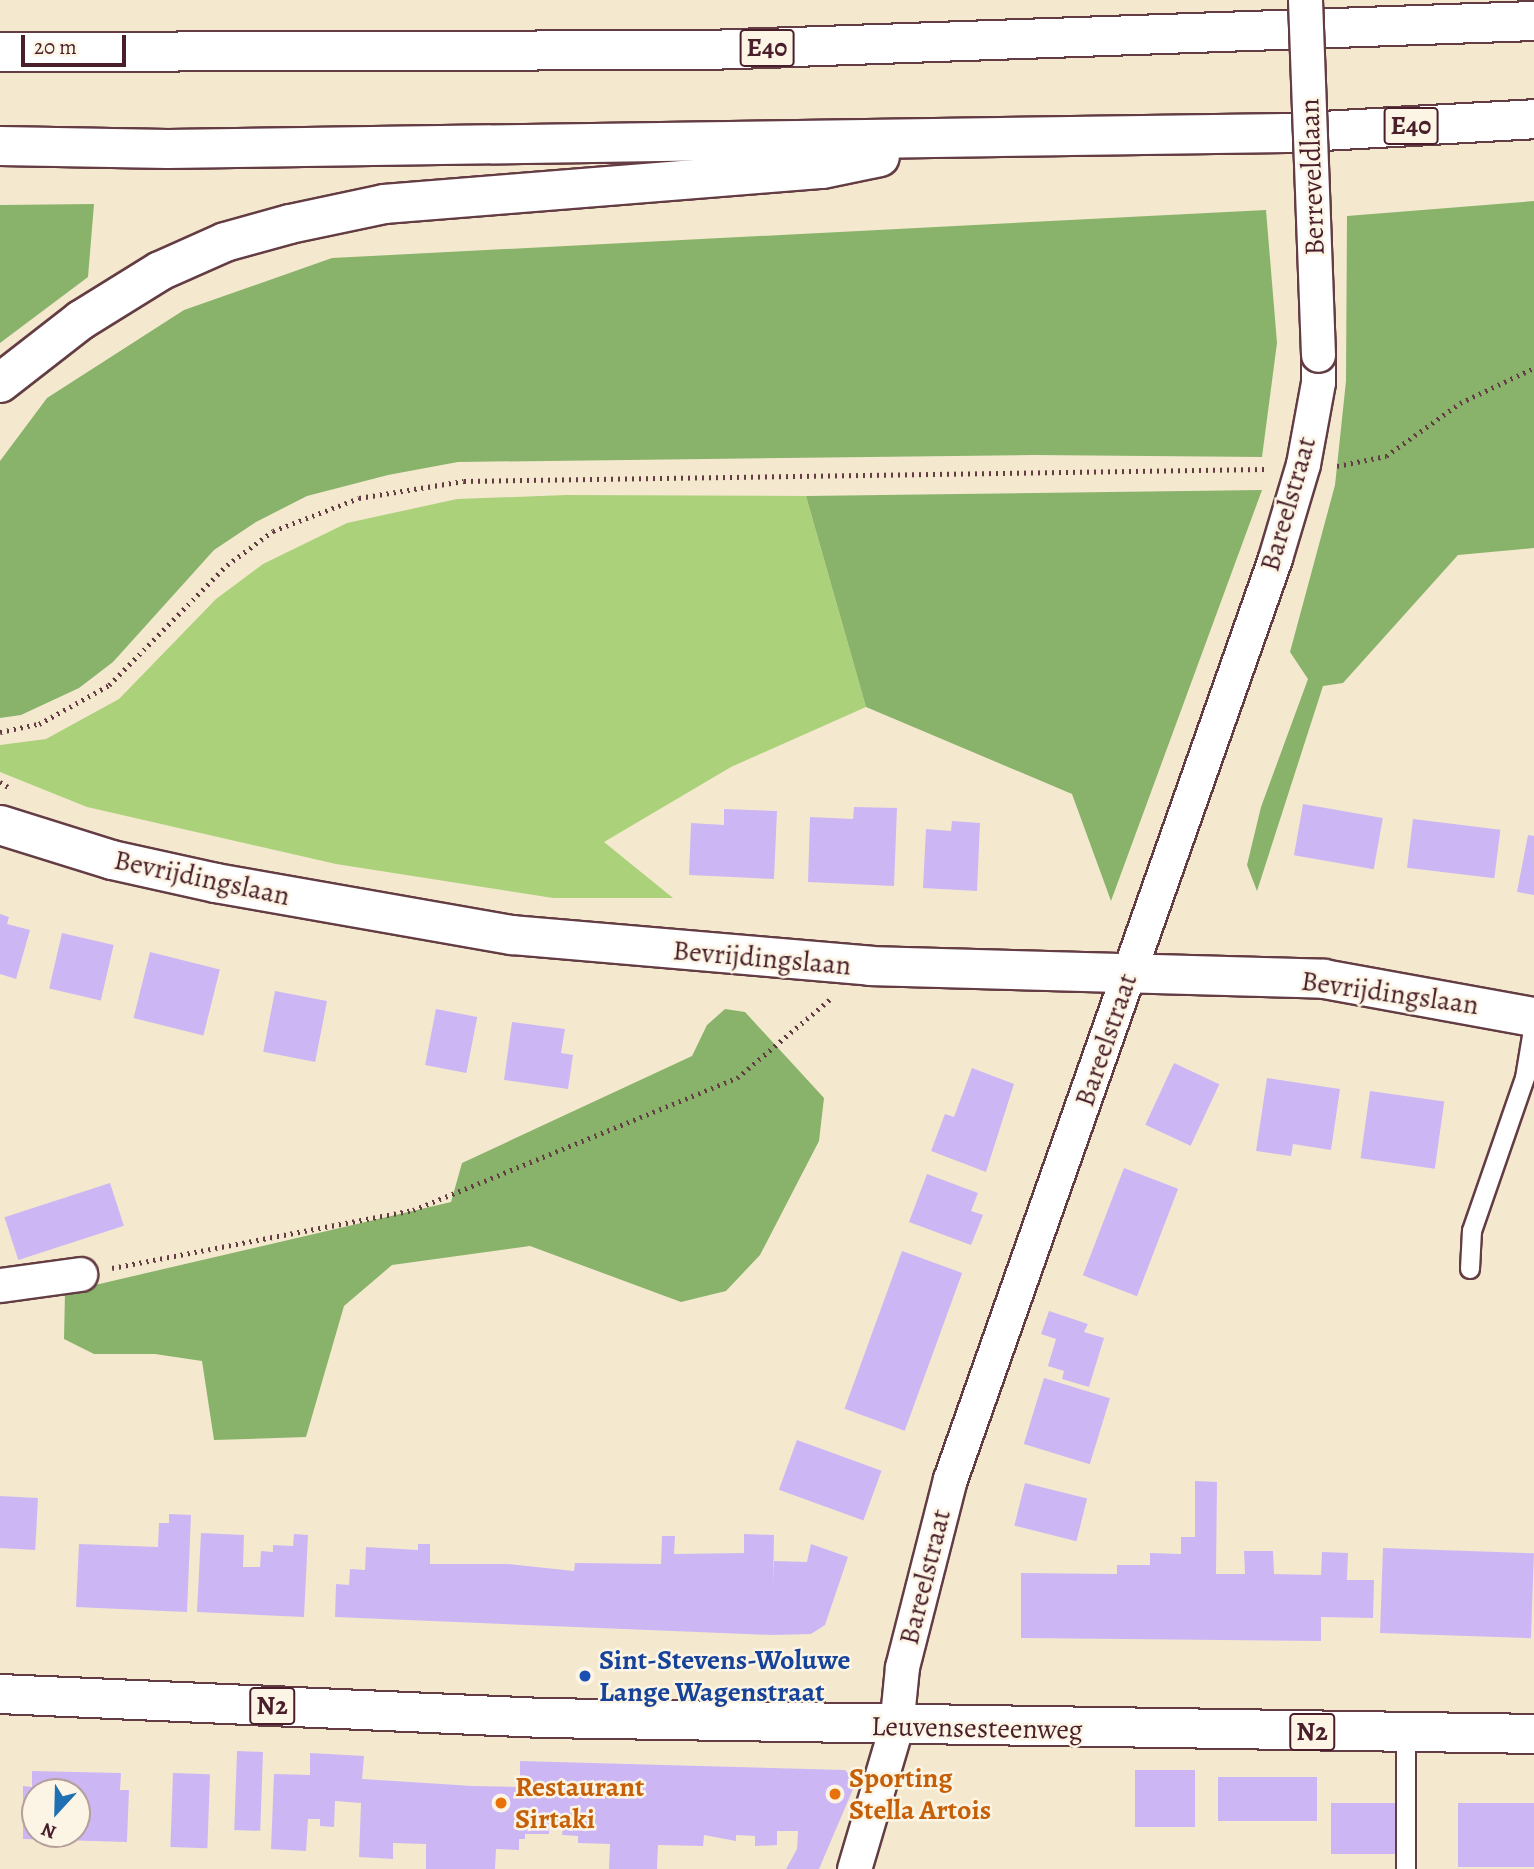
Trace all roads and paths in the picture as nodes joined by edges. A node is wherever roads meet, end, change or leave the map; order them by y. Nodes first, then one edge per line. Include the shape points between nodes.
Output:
1 (1305, 0) edge
2 (1534, 21) edge
3 (0, 52) edge
4 (1534, 119) edge
5 (968, 139) junction
6 (0, 146) edge
7 (1318, 355) joint
8 (1534, 368) edge
9 (0, 383) edge
10 (1329, 467) dead end
11 (1280, 469) dead end
12 (0, 732) edge
13 (0, 782) edge
14 (21, 793) dead end
15 (0, 825) edge
16 (870, 966) junction
17 (1130, 972) junction
18 (1534, 1017) edge
19 (1534, 1024) edge
20 (1470, 1269) dead end
21 (80, 1274) joint
22 (0, 1285) edge
23 (0, 1695) edge
24 (896, 1727) junction
25 (1406, 1733) junction
26 (1534, 1734) edge
27 (854, 1869) edge
28 (1406, 1869) edge

1 - 7 street, Berreveldlaan, bridge
2 - 3 main road, E40 via 708,50
4 - 5 main road, E40 via 1287,134
5 - 6 main road, E40 via 168,149
5 - 9 main road via 823,169 473,194 384,204 289,224 225,242 160,271 81,320
7 - 17 street, Bareelstraat via 1318,382 1302,468
8 - 10 path via 1460,403 1387,456
11 - 12 path via 464,481 359,498 273,531 227,565 109,685 39,724
13 - 14 path
15 - 16 main road, Bevrijdingslaan via 112,860 216,883 499,933
16 - 17 main road, Bevrijdingslaan
16 - 21 path via 737,1078 413,1210
17 - 18 main road, Bevrijdingslaan via 1324,979
17 - 24 street, Bareelstraat via 950,1479 902,1667
19 - 20 lane via 1525,1078 1472,1231
21 - 22 street
23 - 24 main road, Leuvensesteenweg / N2 via 543,1718
24 - 25 main road, Leuvensesteenweg / N2
24 - 27 street, Bareelstraat
25 - 26 main road, Leuvensesteenweg / N2
25 - 28 lane

